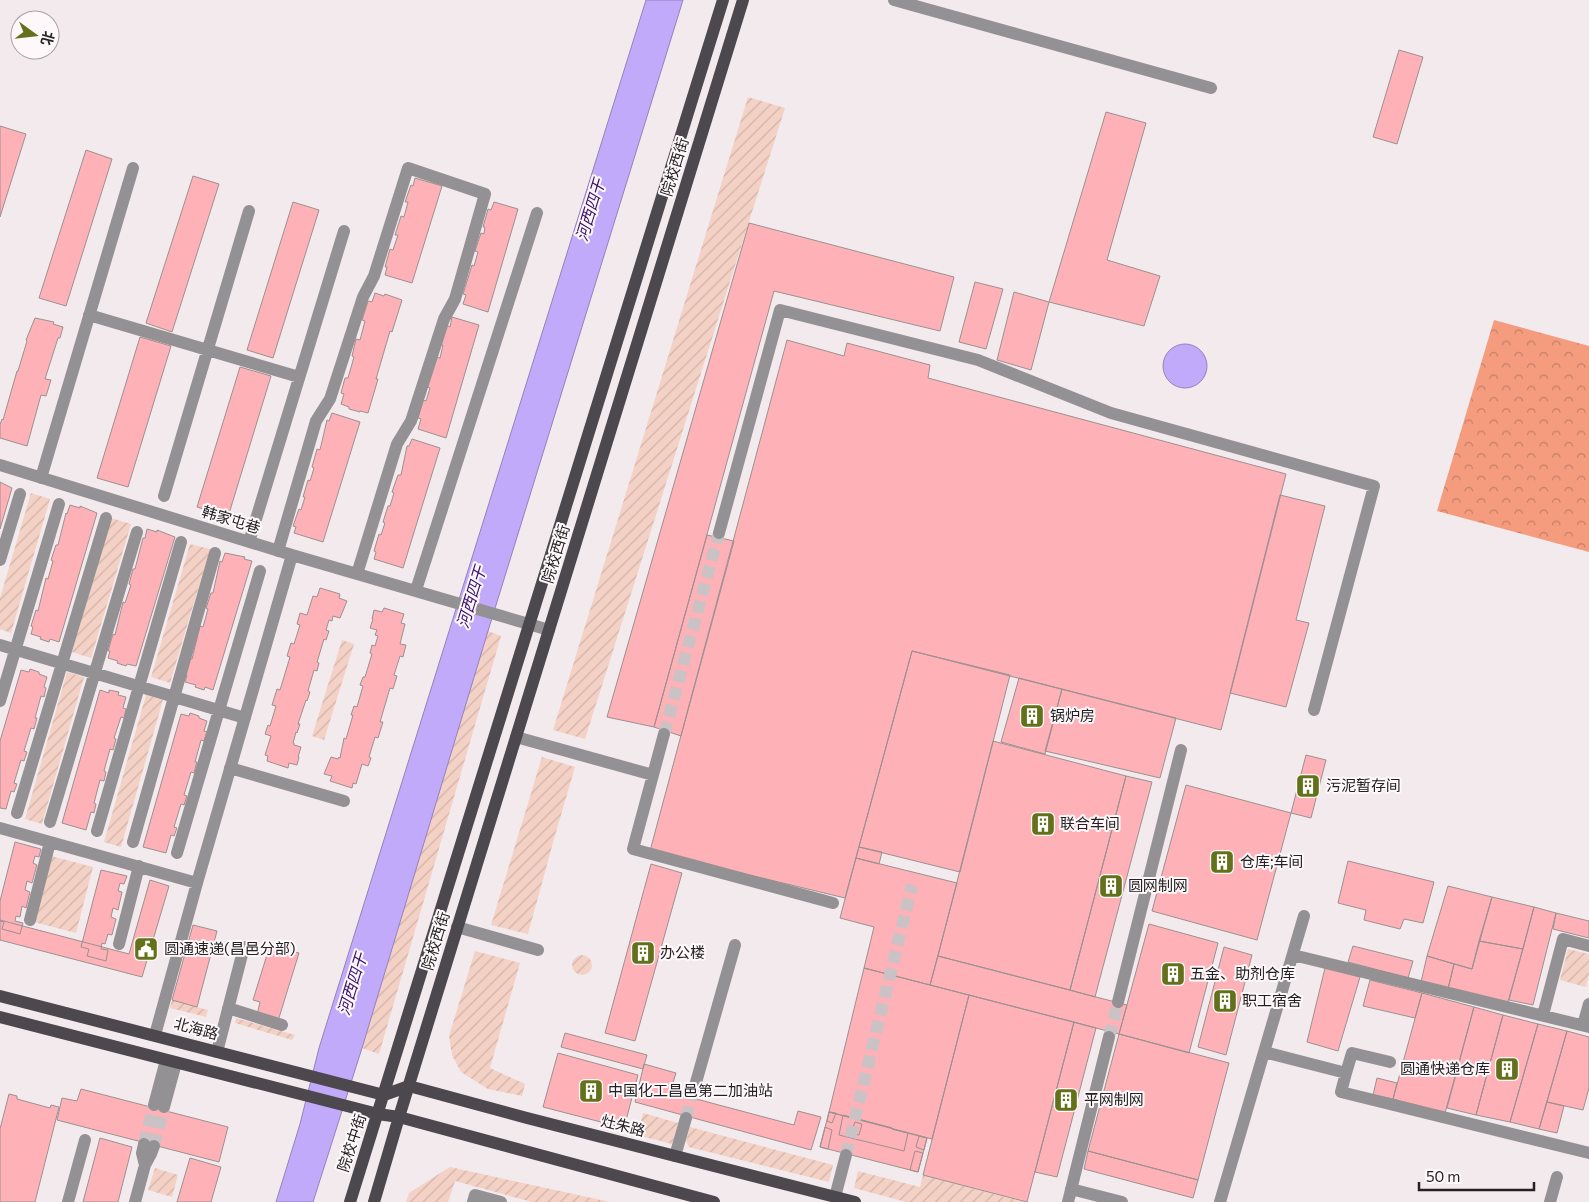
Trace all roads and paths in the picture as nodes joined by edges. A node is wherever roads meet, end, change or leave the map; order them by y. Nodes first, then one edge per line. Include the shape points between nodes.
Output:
1 (723, 0) edge
2 (743, 0) edge
3 (894, 0) edge
4 (1212, 88) dead end
5 (133, 168) dead end
6 (249, 211) dead end
7 (537, 213) dead end
8 (344, 232) dead end
9 (89, 315) junction
10 (208, 350) junction
11 (299, 377) junction
12 (0, 466) edge
13 (41, 478) junction
14 (20, 494) dead end
15 (164, 496) dead end
16 (59, 504) dead end
17 (106, 518) dead end
18 (137, 532) dead end
19 (719, 534) tunnel mouth
20 (181, 542) dead end
21 (249, 542) junction
22 (278, 551) junction
23 (215, 553) dead end
24 (292, 555) junction
25 (0, 560) edge
26 (260, 571) dead end
27 (357, 574) junction
28 (416, 590) junction
29 (531, 623) junction
30 (549, 630) junction
31 (0, 645) edge
32 (15, 649) junction
33 (62, 663) junction
34 (94, 673) junction
35 (139, 687) junction
36 (174, 697) junction
37 (0, 701) edge
38 (1314, 710) dead end
39 (219, 711) junction
40 (244, 718) junction
41 (664, 734) tunnel mouth
42 (516, 736) junction
43 (1181, 750) dead end
44 (230, 768) junction
45 (653, 775) junction
46 (344, 801) dead end
47 (17, 813) dead end
48 (50, 822) dead end
49 (0, 828) edge
50 (97, 831) dead end
51 (50, 842) junction
52 (133, 842) dead end
53 (177, 853) dead end
54 (139, 866) junction
55 (197, 882) junction
56 (833, 903) dead end
57 (1304, 916) dead end
58 (30, 920) dead end
59 (457, 928) junction
60 (118, 944) dead end
61 (735, 945) dead end
62 (1589, 946) edge
63 (244, 947) dead end
64 (538, 950) dead end
65 (1293, 955) junction
66 (0, 996) edge
67 (1118, 1002) tunnel mouth
68 (1589, 1004) edge
69 (228, 1008) junction
70 (1543, 1016) junction
71 (0, 1018) edge
72 (114, 1025) junction
73 (282, 1025) dead end
74 (1586, 1026) edge
75 (155, 1036) junction
76 (1109, 1037) tunnel mouth
77 (108, 1045) junction
78 (217, 1052) junction
79 (1264, 1052) junction
80 (171, 1061) junction
81 (1390, 1062) dead end
82 (1346, 1073) junction
83 (409, 1086) junction
84 (693, 1093) tunnel mouth
85 (384, 1095) junction
86 (159, 1106) tunnel mouth
87 (378, 1114) junction
88 (399, 1117) junction
89 (686, 1118) tunnel mouth
90 (85, 1140) dead end
91 (149, 1145) tunnel mouth
92 (1589, 1153) edge
93 (846, 1155) tunnel mouth
94 (675, 1156) junction
95 (1557, 1177) dead end
96 (1071, 1189) junction
97 (835, 1197) junction
98 (68, 1202) edge
99 (135, 1202) edge
100 (350, 1202) edge
101 (374, 1202) edge
102 (473, 1202) edge
103 (501, 1202) edge
104 (714, 1202) edge
105 (855, 1202) edge
106 (1068, 1202) edge
107 (1122, 1202) edge
108 (1220, 1202) edge
109 (1550, 1202) edge

1 - 29 main road, 院校西街
2 - 30 main road, 院校西街
3 - 4 street
5 - 9 street
6 - 10 street
7 - 28 street
8 - 11 street
9 - 10 street
9 - 13 street
10 - 11 street
10 - 15 street
11 - 21 street
12 - 13 street, 韩家屯巷
13 - 21 street, 韩家屯巷
14 - 25 street
16 - 32 street
17 - 33 street
18 - 34 street
19 - 38 street via 780,310 978,360 1111,413 1374,486
20 - 35 street
21 - 22 street, 韩家屯巷
22 - 24 street, 韩家屯巷
22 - 27 street via 316,421 330,399 408,168 485,194 455,299 444,319 411,421 397,444
23 - 36 street
24 - 27 street, 韩家屯巷
24 - 40 street
26 - 39 street
27 - 28 street, 韩家屯巷
28 - 29 street, 韩家屯巷
29 - 30 street
29 - 85 main road, 院校西街
30 - 42 main road, 院校西街
31 - 32 street
32 - 33 street
32 - 37 street
33 - 34 street
33 - 47 street
34 - 35 street
34 - 48 street
35 - 36 street
35 - 50 street
36 - 39 street
36 - 52 street
39 - 40 street
39 - 53 street
40 - 44 street
41 - 45 street
42 - 45 street
42 - 59 main road, 院校西街
43 - 67 street
44 - 46 street
44 - 55 street
45 - 56 street via 633,849
49 - 51 street
51 - 54 street
51 - 58 street
54 - 55 street
54 - 60 street
55 - 75 street
57 - 65 street
59 - 64 street
59 - 83 main road, 院校西街
61 - 84 street
62 - 70 street via 1564,939
63 - 69 street
65 - 70 street
65 - 79 street
66 - 72 main road, 北海路
68 - 74 street
69 - 73 street
69 - 78 street
70 - 74 street
71 - 77 main road
72 - 75 main road, 北海路
72 - 77 main road
75 - 78 main road, 北海路
76 - 96 street
77 - 80 main road
78 - 85 main road, 北海路
79 - 82 street
79 - 108 street
80 - 86 street
80 - 87 main road
81 - 82 street via 1352,1053
82 - 92 street via 1341,1092
83 - 85 main road
83 - 88 main road, 院校西街
83 - 94 main road, 灶朱路
85 - 87 main road, 院校中街
87 - 88 main road
87 - 100 main road, 院校中街
88 - 101 main road
88 - 104 main road
89 - 94 street
90 - 98 street
91 - 99 street via 142,1154 145,1165
93 - 97 street
94 - 97 main road, 灶朱路
95 - 109 street
96 - 106 street
96 - 107 street
97 - 105 main road, 灶朱路
102 - 103 street via 475,1195

